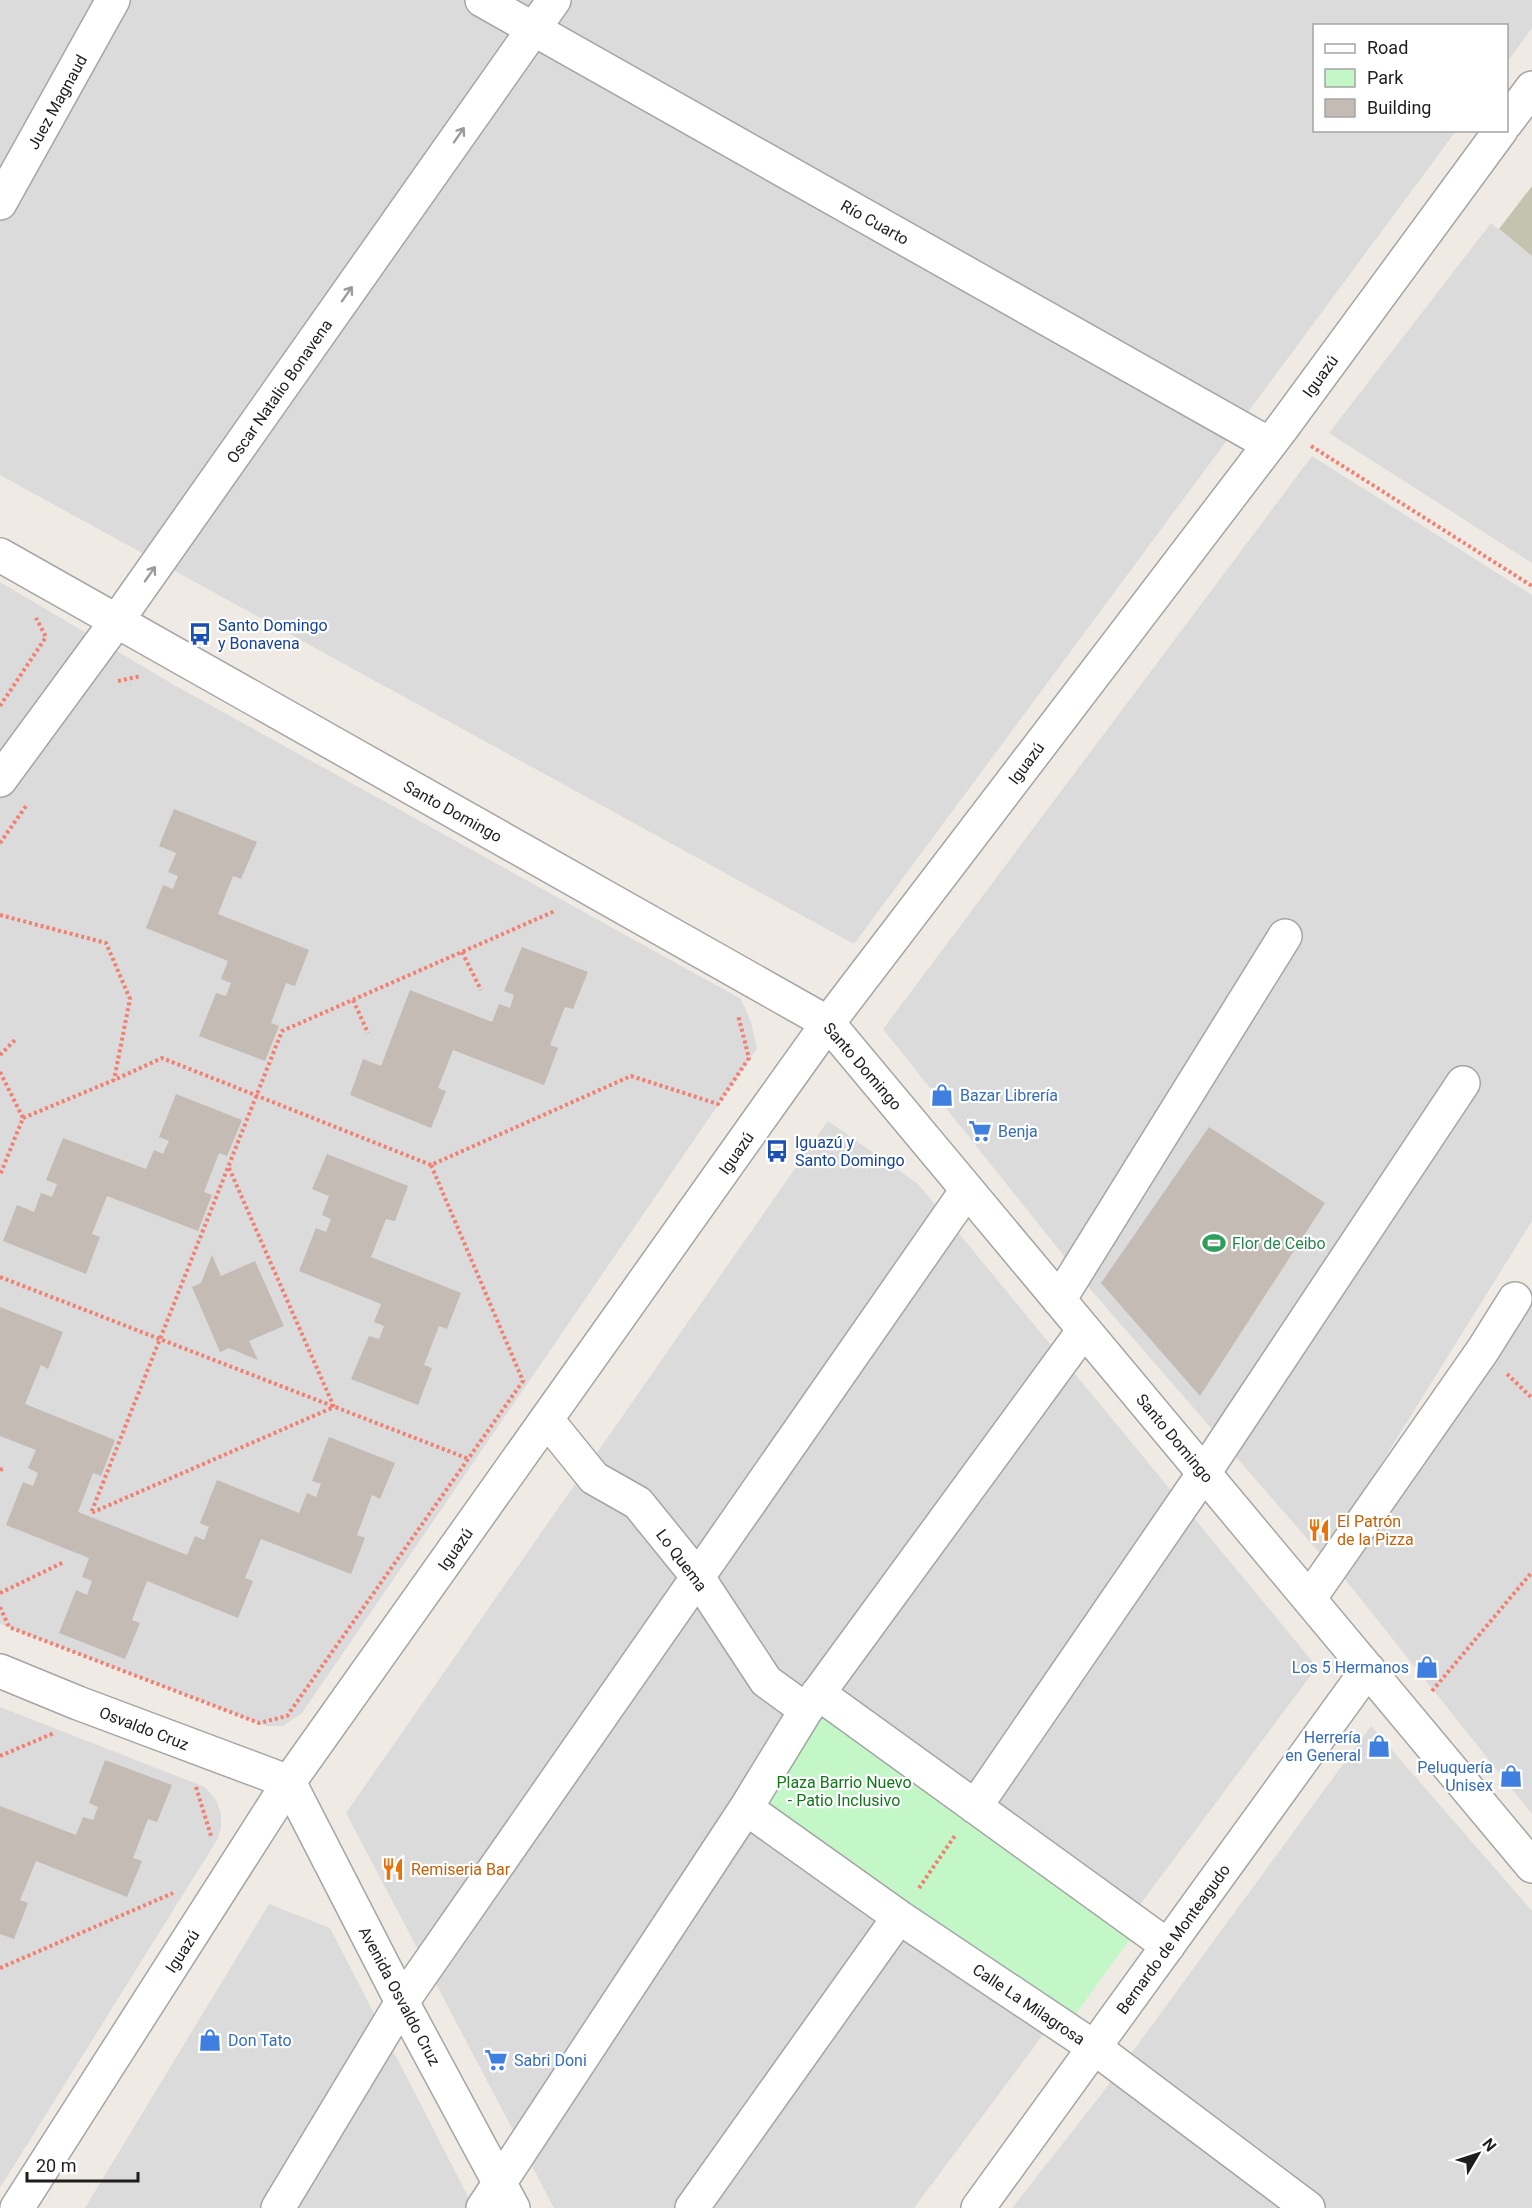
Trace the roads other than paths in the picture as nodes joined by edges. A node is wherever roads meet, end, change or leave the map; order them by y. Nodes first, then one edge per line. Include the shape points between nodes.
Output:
1 (113, 0) edge
2 (482, 0) edge
3 (555, 0) edge
4 (533, 29) junction
5 (1532, 88) edge
6 (1508, 120) edge
7 (1500, 132) edge
8 (0, 203) edge
9 (1276, 436) junction
10 (0, 555) edge
11 (117, 622) junction
12 (0, 780) edge
13 (1285, 936) dead end
14 (828, 1023) junction
15 (1463, 1083) dead end
16 (967, 1190) junction
17 (1515, 1299) dead end
18 (1059, 1300) junction
19 (1084, 1330) junction
20 (547, 1420) junction
21 (1204, 1473) junction
22 (697, 1576) junction
23 (1309, 1599) junction
24 (1368, 1669) junction
25 (0, 1671) edge
26 (812, 1702) junction
27 (290, 1782) junction
28 (975, 1807) junction
29 (746, 1808) junction
30 (1532, 1866) edge
31 (899, 1917) junction
32 (1167, 1946) junction
33 (402, 2002) junction
34 (1095, 2048) junction
35 (498, 2199) edge
36 (1288, 2202) edge
37 (17, 2208) edge
38 (278, 2208) edge
39 (692, 2208) edge
40 (978, 2208) edge

1 - 8 street, Juez Magnaud
2 - 4 street, Río Cuarto
3 - 4 street, Oscar Natalio Bonavena
4 - 9 street, Río Cuarto
11 -> 4 street, Oscar Natalio Bonavena
5 - 6 street
7 - 9 street, Iguazú
9 - 14 street, Iguazú
10 - 11 street, Santo Domingo
11 - 12 street, Oscar Natalio Bonavena
11 - 14 street, Santo Domingo
13 - 18 street
14 - 16 street, Santo Domingo
14 - 20 street, Iguazú
15 - 21 street
16 - 18 street, Santo Domingo
16 - 22 street
17 - 23 street
18 - 19 street, Santo Domingo
19 - 21 street, Santo Domingo
19 - 26 street
20 - 22 street, Lo Quema via 594,1478 638,1503
20 - 27 street, Iguazú
21 - 23 street, Santo Domingo
21 - 28 street
22 - 26 street, Lo Quema via 766,1682
22 - 33 street
23 - 24 street, Santo Domingo
24 - 30 street, Santo Domingo
24 - 32 street, Bernardo de Monteagudo
25 - 27 street, Osvaldo Cruz
26 - 28 street, Lo Quema
26 - 29 street
27 - 33 street, Avenida Osvaldo Cruz
27 - 37 street, Iguazú
28 - 32 street, Lo Quema
29 - 31 street, Calle La Milagrosa
29 - 35 street
31 - 34 street, Calle La Milagrosa
31 - 39 street
32 - 34 street, Bernardo de Monteagudo
33 - 35 street, Avenida Osvaldo Cruz
33 - 38 street
34 - 36 street, Calle La Milagrosa
34 - 40 street, Bernardo de Monteagudo

